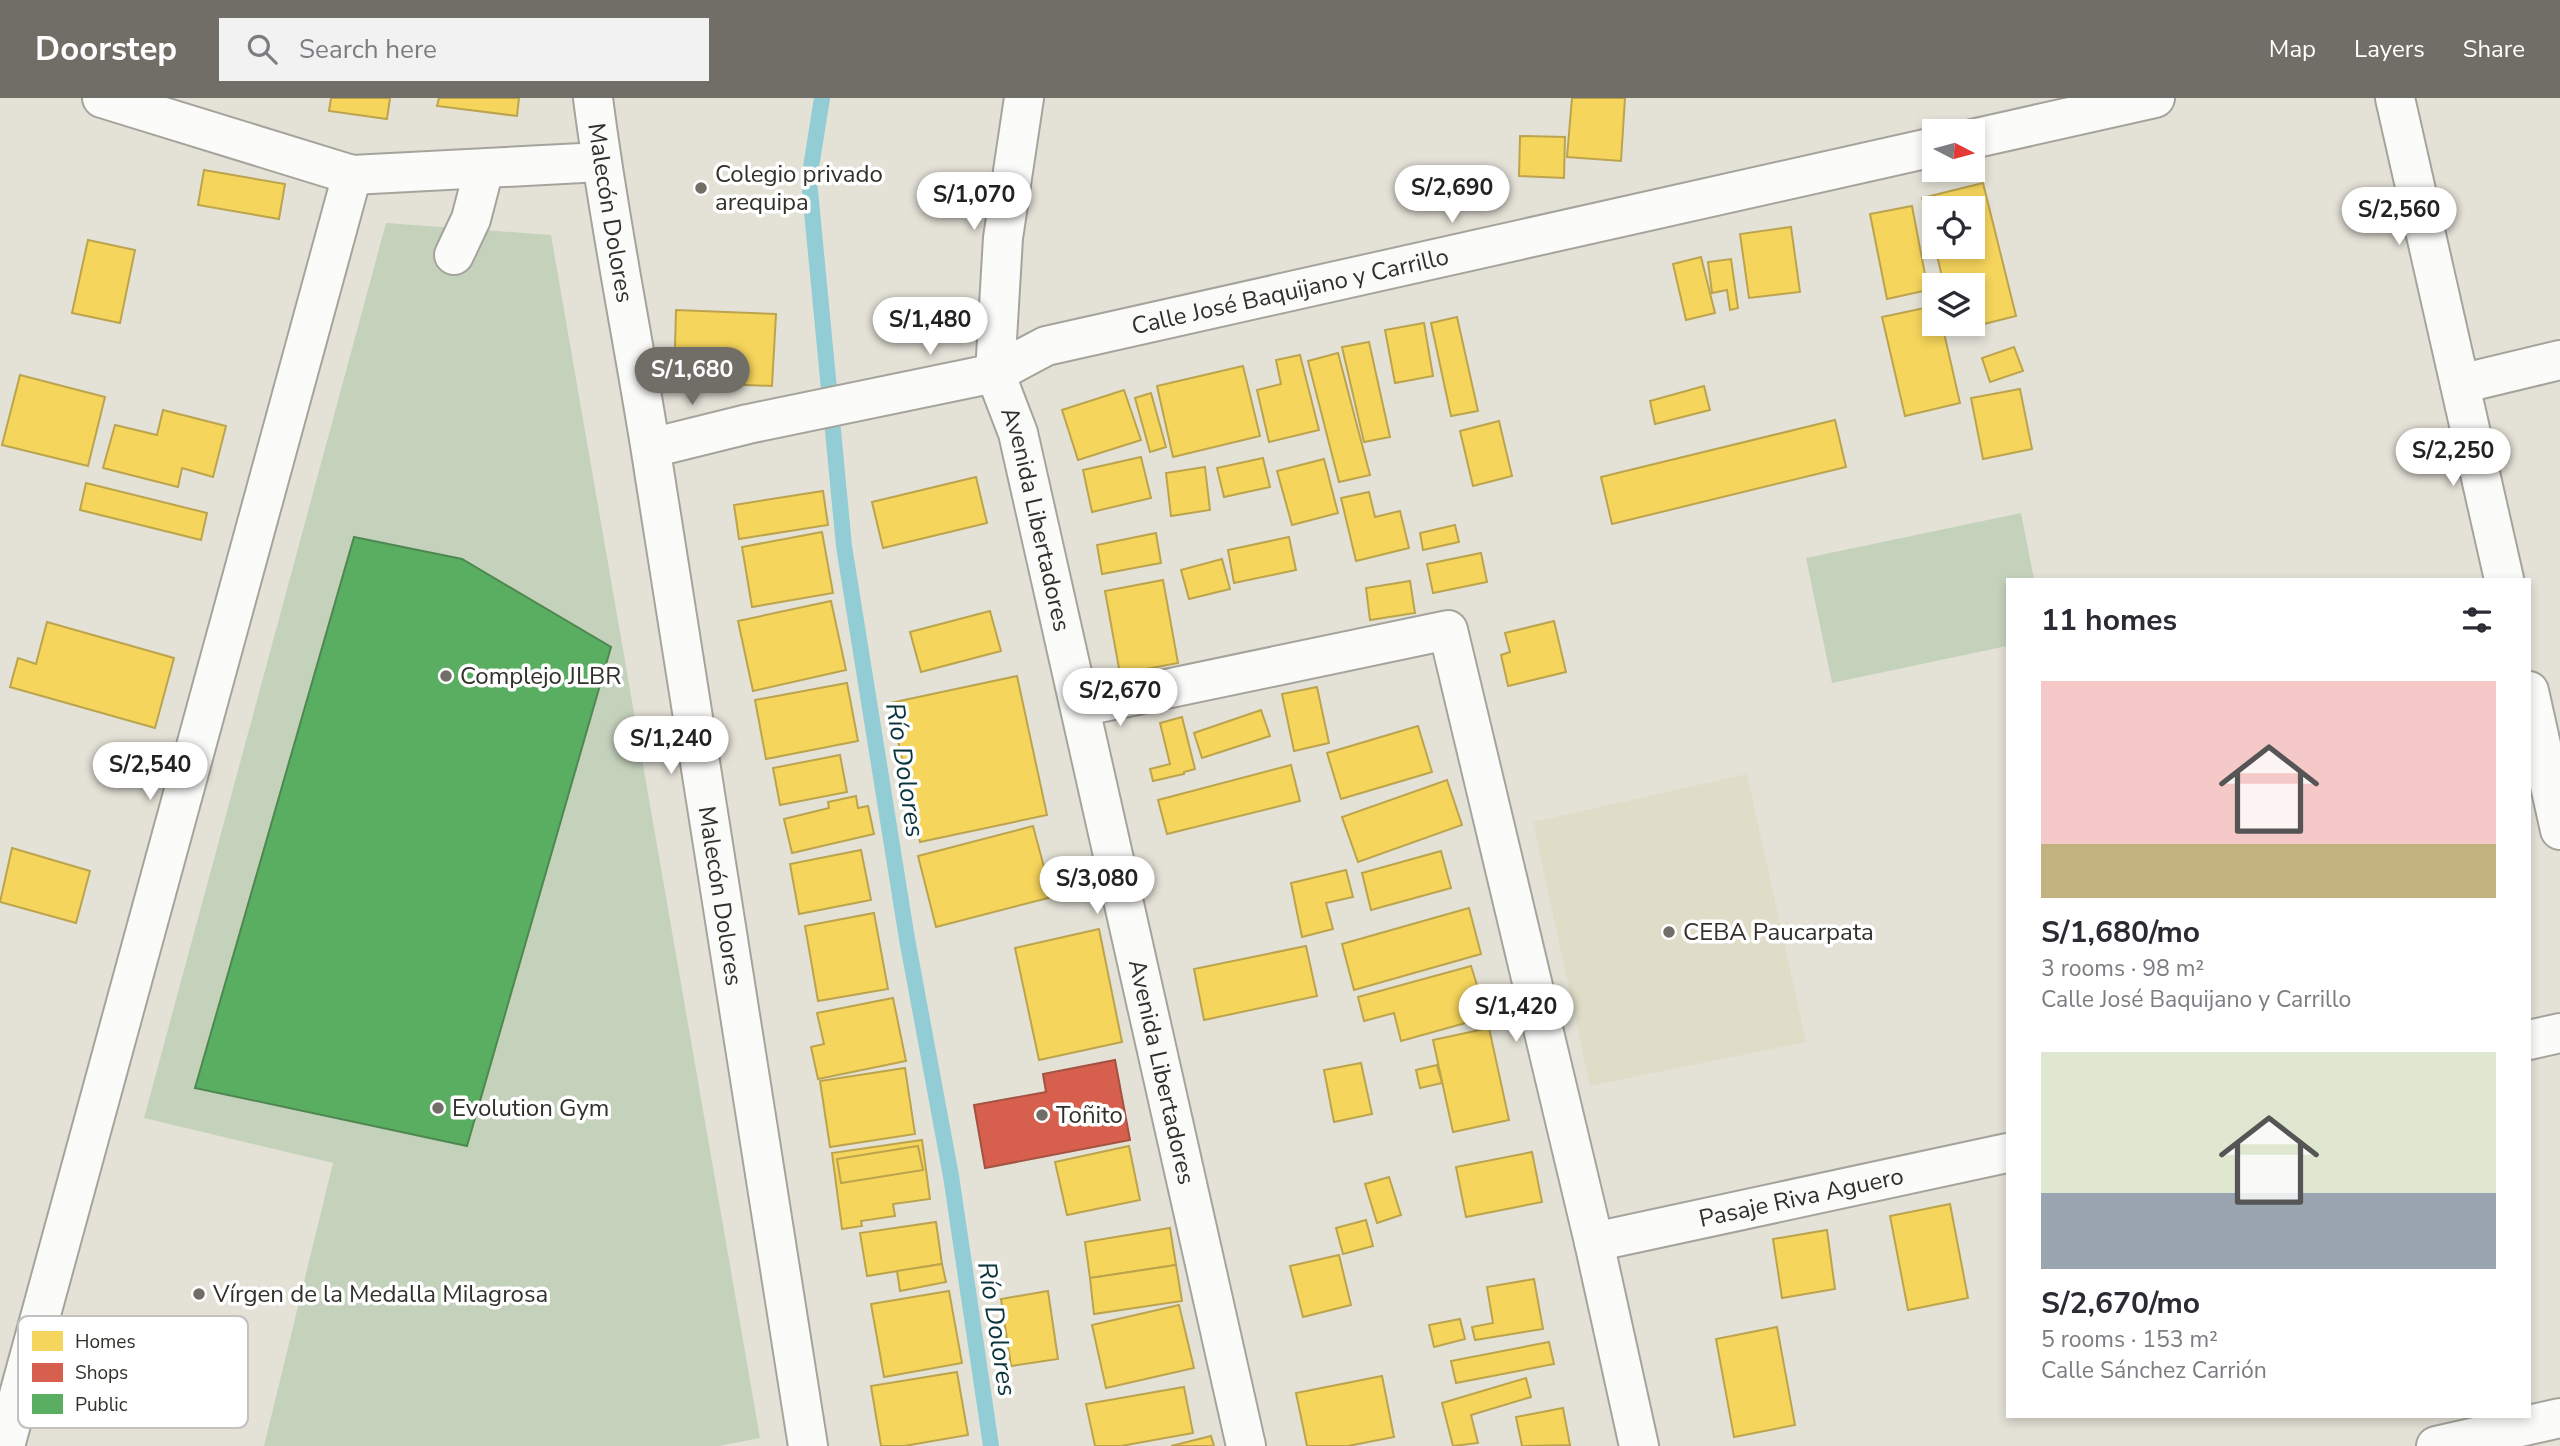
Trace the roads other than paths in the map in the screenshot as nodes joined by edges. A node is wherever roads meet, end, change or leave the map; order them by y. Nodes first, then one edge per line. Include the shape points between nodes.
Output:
1 (102, 98) edge
2 (593, 98) edge
3 (1024, 98) edge
4 (2155, 98) edge
5 (2395, 98) edge
6 (1985, 136) edge
7 (1922, 151) edge
8 (601, 162) junction
9 (484, 169) junction
10 (352, 175) junction
11 (454, 255) dead end
12 (2560, 360) edge
13 (995, 373) junction
14 (2460, 384) junction
15 (651, 448) junction
16 (2504, 578) edge
17 (2531, 700) edge
18 (1080, 706) junction
19 (2560, 830) edge
20 (2560, 1032) edge
21 (2531, 1039) edge
22 (2006, 1153) edge
23 (1594, 1242) junction
24 (38, 1316) edge
25 (18, 1388) edge
26 (2560, 1418) edge
27 (2, 1446) edge
28 (808, 1446) edge
29 (1246, 1446) edge
30 (1639, 1446) edge
31 (2436, 1446) edge

1 - 10 street
2 - 8 street, Malecón Dolores
3 - 13 street via 1003,238
4 - 6 street
5 - 14 street
7 - 13 street, Calle José Baquijano y Carrillo via 1046,346
8 - 9 street
8 - 15 street, Malecón Dolores
9 - 10 street
9 - 11 street via 471,219
10 - 24 street
12 - 14 street
13 - 15 street, Calle José Baquijano y Carrillo
13 - 18 street, Avenida Libertadores via 1017,433
14 - 16 street
15 - 28 street, Malecón Dolores
17 - 19 street
18 - 23 street via 1448,630
18 - 29 street, Avenida Libertadores
20 - 21 street
22 - 23 street, Pasaje Riva Aguero
23 - 30 street
25 - 27 street
26 - 31 street

